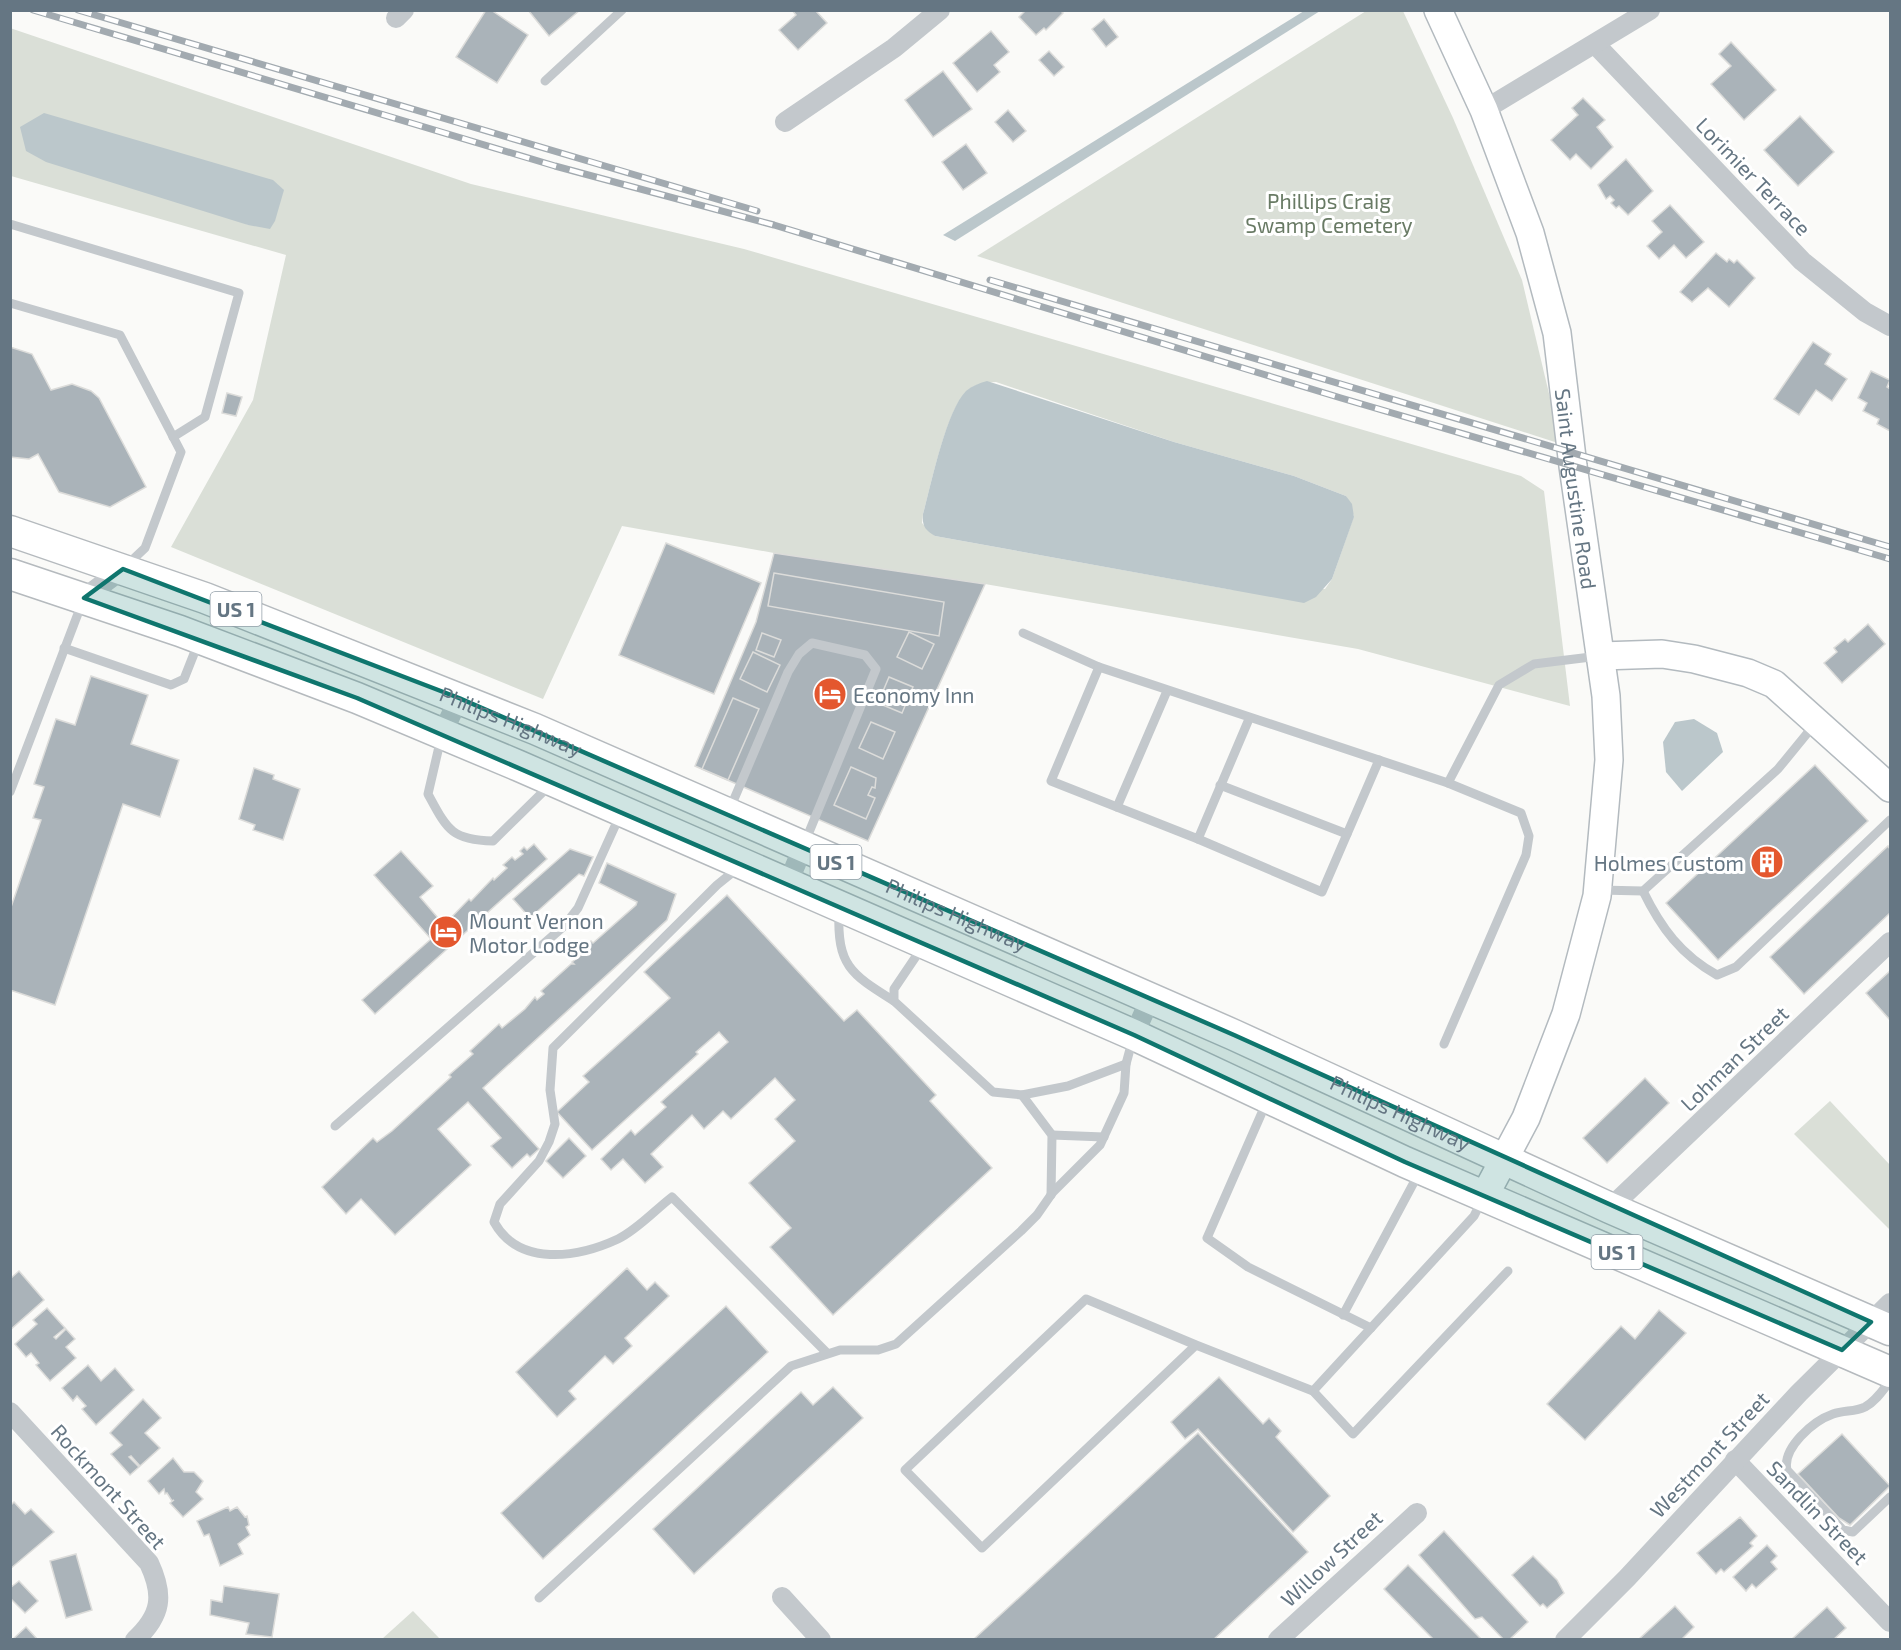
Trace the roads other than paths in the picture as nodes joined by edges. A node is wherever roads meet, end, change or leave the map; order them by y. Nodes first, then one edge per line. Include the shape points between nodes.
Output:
1 (940, 10) edge
2 (1438, 10) edge
3 (1650, 10) edge
4 (616, 12) edge
5 (1595, 44) junction
6 (544, 81) dead end
7 (1484, 110) junction
8 (785, 122) dead end
9 (10, 224) edge
10 (10, 303) edge
11 (1890, 326) edge
12 (173, 437) junction
13 (10, 531) edge
14 (123, 569) junction
15 (10, 574) edge
16 (84, 598) junction
17 (1023, 633) dead end
18 (200, 639) junction
19 (64, 648) junction
20 (1601, 656) junction
21 (1099, 667) junction
22 (1167, 691) junction
23 (459, 698) junction
24 (1249, 719) junction
25 (1817, 721) junction
26 (442, 734) junction
27 (1379, 760) junction
28 (554, 781) junction
29 (1448, 783) junction
30 (1220, 785) junction
31 (1890, 788) edge
32 (10, 792) edge
33 (1118, 807) junction
34 (622, 810) junction
35 (728, 814) junction
36 (1890, 820) edge
37 (1347, 834) junction
38 (1198, 839) junction
39 (802, 848) junction
40 (743, 864) junction
41 (788, 883) junction
42 (1598, 890) junction
43 (1644, 891) junction
44 (839, 906) junction
45 (1890, 942) edge
46 (925, 944) junction
47 (1149, 999) junction
48 (894, 1001) junction
49 (1134, 1035) junction
50 (1444, 1044) dead end
51 (1126, 1064) junction
52 (1022, 1095) junction
53 (1268, 1099) junction
54 (335, 1126) dead end
55 (1052, 1135) junction
56 (1104, 1137) junction
57 (1504, 1160) junction
58 (1422, 1169) junction
59 (1051, 1195) junction
60 (1485, 1196) junction
61 (1610, 1209) junction
62 (1508, 1271) dead end
63 (1343, 1314) junction
64 (1884, 1318) edge
65 (1371, 1328) junction
66 (1196, 1345) junction
67 (1842, 1350) junction
68 (826, 1353) junction
69 (1890, 1372) edge
70 (1890, 1380) edge
71 (1313, 1391) junction
72 (10, 1412) edge
73 (1736, 1460) junction
74 (1890, 1497) edge
75 (1417, 1513) dead end
76 (782, 1597) dead end
77 (539, 1598) dead end
78 (1890, 1622) edge
79 (135, 1640) edge
80 (821, 1640) edge
81 (1278, 1640) edge
82 (1565, 1640) edge

1 - 8 street via 894,48
2 - 7 main road, Saint Augustine Road
3 - 5 street
4 - 6 lane
5 - 7 street
5 - 11 street, Lorimier Terrace via 1802,261 1865,312
7 - 20 main road, Saint Augustine Road via 1530,233 1557,333
9 - 12 lane via 239,293 205,417
10 - 12 lane via 120,335
12 - 14 lane via 181,452 145,548
13 - 14 main road, Philips Highway / US 1
14 - 16 street
14 - 23 main road, Philips Highway / US 1 via 265,620
15 - 16 main road, Philips Highway / US 1
16 - 18 main road, Philips Highway / US 1
16 - 19 lane
17 - 21 lane
18 - 19 lane via 184,679 171,685
18 - 26 main road, Philips Highway / US 1
19 - 32 lane
20 - 25 main road via 1662,654 1748,673 1774,684
20 - 29 lane via 1534,664 1499,685
20 - 42 main road, Saint Augustine Road via 1609,782
21 - 22 lane
21 - 33 lane via 1051,781
22 - 24 lane
22 - 33 lane
23 - 26 street
23 - 35 main road, Philips Highway / US 1
24 - 27 lane
24 - 30 lane
25 - 31 main road
25 - 43 lane via 1778,769
26 - 28 main road, Philips Highway / US 1
26 - 28 lane via 428,794 452,832 467,841 493,841
27 - 29 lane
27 - 37 lane
28 - 34 main road, Philips Highway / US 1
29 - 50 lane via 1521,813 1529,836 1526,855
30 - 37 lane
30 - 38 lane
33 - 38 lane
34 - 40 main road, Philips Highway / US 1
34 - 54 lane via 578,908 564,926
35 - 39 main road, Philips Highway / US 1
35 - 39 lane via 799,654 812,643 865,655 876,669
36 - 43 lane via 1736,967 1717,975 1695,963 1658,922
37 - 38 lane via 1322,892
39 - 41 street
39 - 47 main road, Philips Highway / US 1
40 - 41 main road, Philips Highway / US 1
40 - 68 lane via 717,885 553,1048 550,1090 555,1124 549,1142 539,1161 500,1204 494,1222 502,1236 524,1250 544,1256 583,1251 619,1239 672,1197
41 - 44 main road, Philips Highway / US 1
42 - 43 lane
42 - 57 main road, Saint Augustine Road via 1566,1014 1526,1118
44 - 46 main road, Philips Highway / US 1
44 - 48 lane via 838,938 843,957 856,977
45 - 61 street, Lohman Street
46 - 48 lane via 894,989
46 - 49 main road, Philips Highway / US 1
47 - 49 street
47 - 57 main road, Philips Highway / US 1
48 - 52 lane via 993,1092
49 - 51 lane
49 - 53 main road, Philips Highway / US 1
51 - 52 lane via 1068,1086
51 - 56 lane via 1124,1094
52 - 55 lane
53 - 58 main road, Philips Highway / US 1
53 - 63 lane via 1207,1238 1248,1267
55 - 56 lane
55 - 59 lane
56 - 59 lane
57 - 60 main road, Saint Augustine Road
57 - 61 main road, Philips Highway / US 1
58 - 60 main road, Philips Highway / US 1
58 - 63 lane
59 - 68 lane via 1021,1230 896,1344 878,1350
60 - 65 lane via 1474,1216
60 - 67 main road, Philips Highway / US 1
61 - 64 main road, Philips Highway / US 1
62 - 71 lane via 1353,1434
63 - 65 lane
64 - 67 street, Westmont Street
65 - 71 lane
66 - 66 lane via 982,1548 905,1470 1086,1299
66 - 71 lane
67 - 69 main road, Philips Highway / US 1
67 - 73 street, Westmont Street
68 - 77 lane via 791,1366
70 - 74 lane via 1874,1400 1857,1410 1834,1413 1819,1421 1790,1448 1785,1460 1787,1470 1843,1530 1853,1532
72 - 79 street, Rockmont Street via 149,1563 159,1599 148,1628
73 - 78 street, Sandlin Street
73 - 82 street, Westmont Street
75 - 81 street, Willow Street
76 - 80 street

